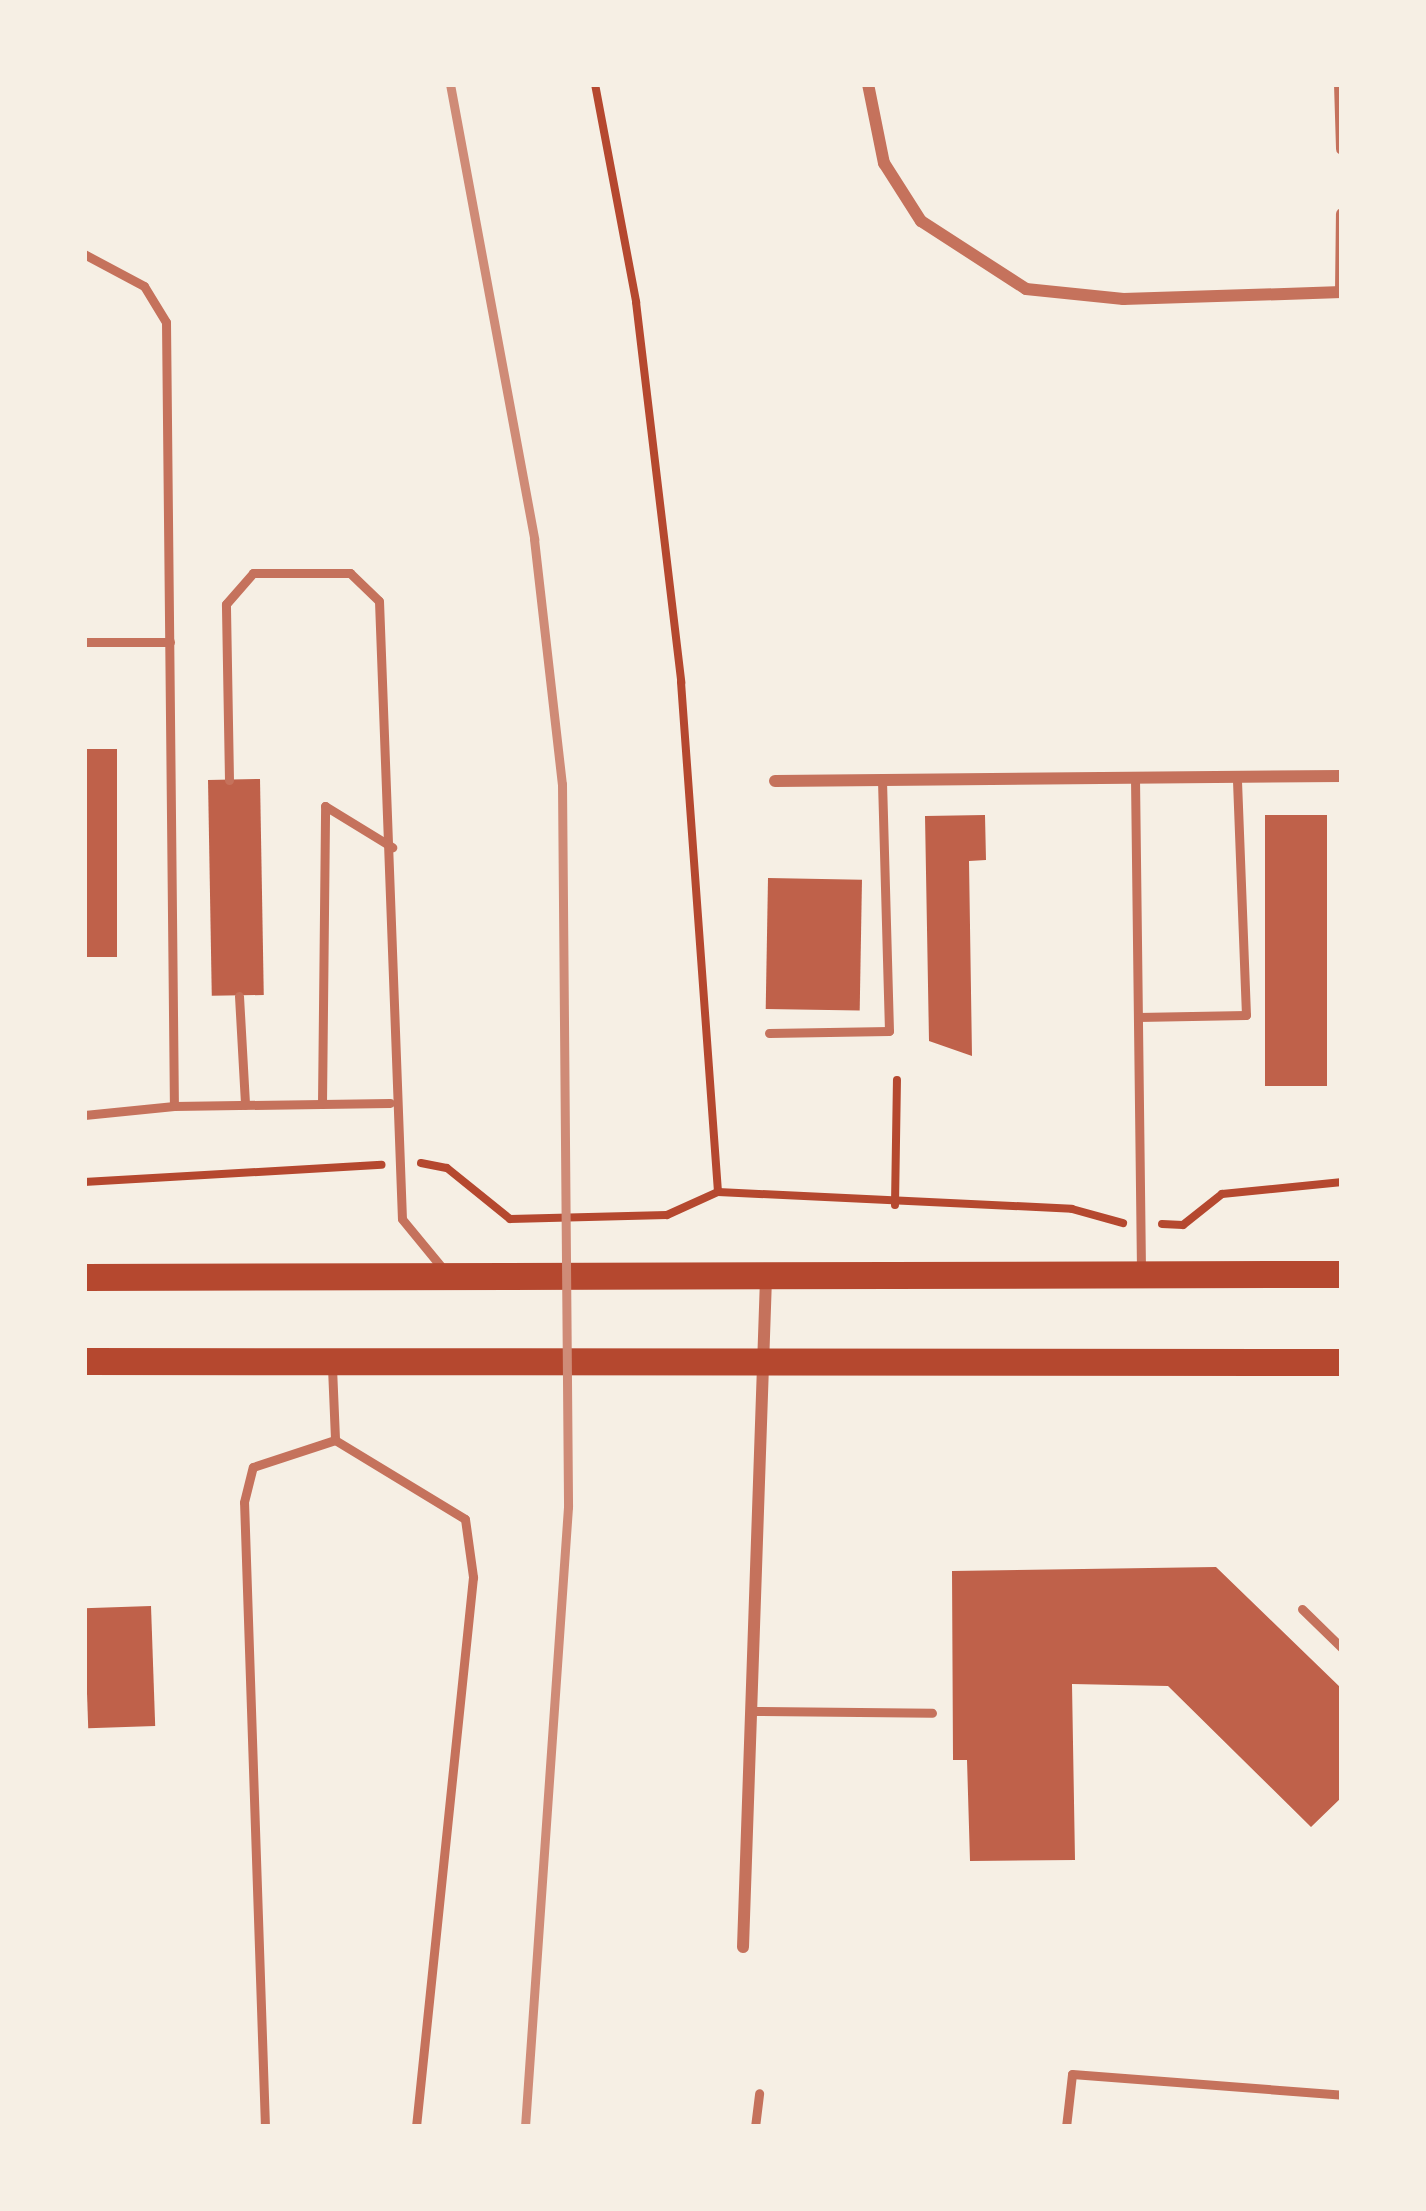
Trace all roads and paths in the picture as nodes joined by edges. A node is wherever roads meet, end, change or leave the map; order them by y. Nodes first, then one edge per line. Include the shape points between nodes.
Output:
1 (595, 84) edge
2 (868, 84) edge
3 (1340, 84) edge
4 (1342, 149) edge
5 (1342, 214) edge
6 (84, 254) edge
7 (1342, 292) edge
8 (84, 641) edge
9 (170, 642) junction
10 (1342, 776) edge
11 (1237, 777) junction
12 (1135, 778) junction
13 (229, 780) dead end
14 (882, 780) junction
15 (775, 781) dead end
16 (392, 847) junction
17 (239, 996) dead end
18 (1138, 1017) junction
19 (769, 1033) dead end
20 (897, 1080) dead end
21 (390, 1103) junction
22 (322, 1104) junction
23 (245, 1105) junction
24 (175, 1106) junction
25 (84, 1115) edge
26 (395, 1165) junction
27 (84, 1182) edge
28 (1342, 1182) edge
29 (718, 1192) junction
30 (895, 1205) junction
31 (1140, 1223) junction
32 (1342, 1274) edge
33 (84, 1276) edge
34 (1141, 1276) junction
35 (766, 1277) junction
36 (450, 1278) junction
37 (84, 1361) edge
38 (332, 1361) junction
39 (1342, 1362) edge
40 (767, 1363) junction
41 (335, 1440) junction
42 (1302, 1609) dead end
43 (1342, 1648) edge
44 (755, 1712) junction
45 (932, 1713) dead end
46 (743, 1947) dead end
47 (759, 2092) dead end
48 (1342, 2096) edge
49 (265, 2127) edge
50 (416, 2127) edge
51 (754, 2127) edge
52 (1066, 2127) edge

1 - 29 path via 636,302 681,682
2 - 7 street via 896,187 952,249 1025,289 1079,298
3 - 4 street
5 - 7 street
6 - 9 lane via 144,286 166,322
8 - 9 lane
9 - 24 lane
10 - 11 street
11 - 12 street
11 - 18 lane via 1246,1015
12 - 14 street
12 - 18 lane
13 - 16 lane via 226,604 253,574 350,573 379,601
14 - 15 street
14 - 19 lane via 889,1031
16 - 21 lane
16 - 22 lane via 325,806
17 - 23 lane
18 - 31 lane
20 - 30 path
21 - 22 lane
21 - 26 lane
22 - 23 lane
23 - 24 lane
24 - 25 lane
26 - 27 path
26 - 29 path via 428,1163 510,1219 667,1215
26 - 36 lane via 402,1219
28 - 31 path via 1222,1194 1183,1225
29 - 30 path
30 - 31 path via 1072,1209
31 - 34 lane
32 - 34 main road
33 - 36 main road
34 - 35 main road
35 - 36 main road
35 - 40 street
37 - 38 main road
38 - 40 main road
38 - 41 lane
39 - 40 main road
40 - 44 street
41 - 49 lane via 253,1466 244,1502
41 - 50 lane via 465,1519 473,1577
42 - 43 lane
44 - 45 lane
44 - 46 street
47 - 51 lane
48 - 52 lane via 1072,2074

